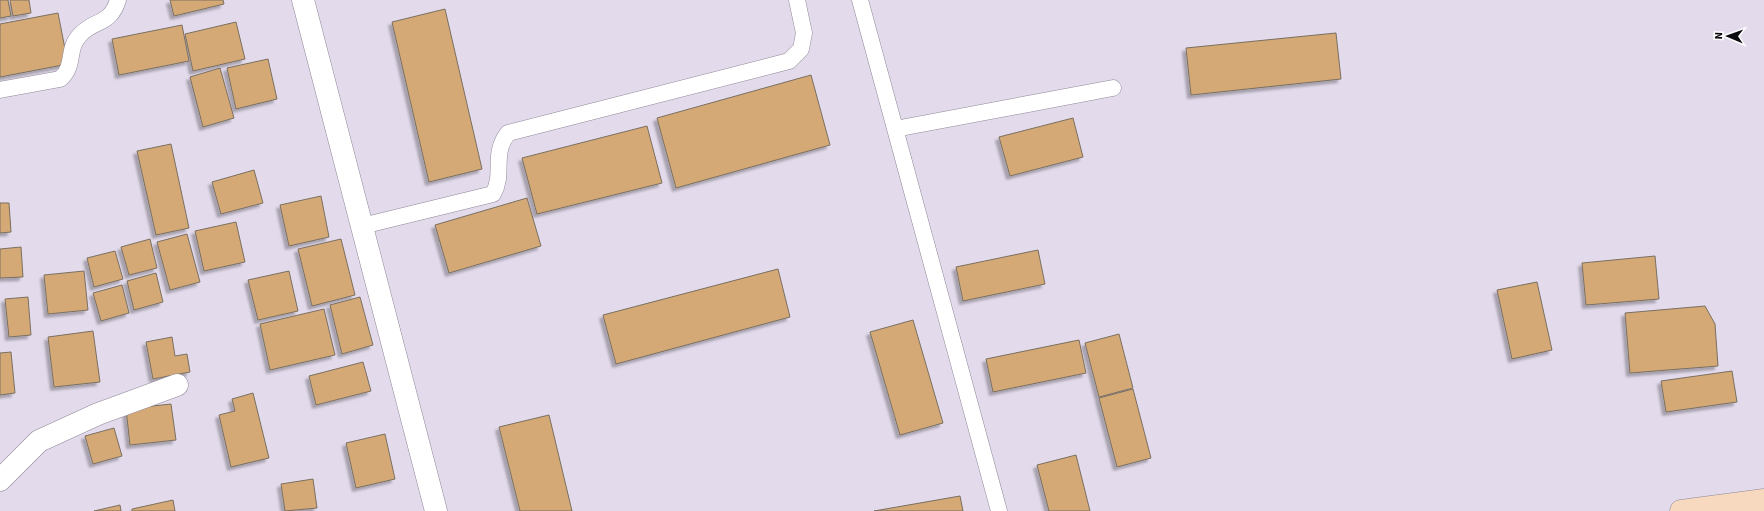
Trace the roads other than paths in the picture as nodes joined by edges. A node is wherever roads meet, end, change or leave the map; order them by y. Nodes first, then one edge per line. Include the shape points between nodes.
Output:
1 (118, 0) edge
2 (303, 0) edge
3 (798, 0) edge
4 (860, 0) edge
5 (1113, 88) dead end
6 (0, 90) edge
7 (895, 129) junction
8 (362, 226) junction
9 (177, 385) dead end
10 (0, 480) edge
11 (1764, 500) edge
12 (436, 511) edge
13 (999, 511) edge
14 (1681, 511) edge

1 - 6 lane via 110,16 80,34 72,44 71,60 66,74 60,79
2 - 8 street
3 - 8 lane via 804,33 801,49 789,61 508,133 498,153 498,179 493,194
4 - 7 lane
5 - 7 lane
7 - 13 lane
8 - 12 street
9 - 10 street via 98,414 39,441
11 - 14 street

